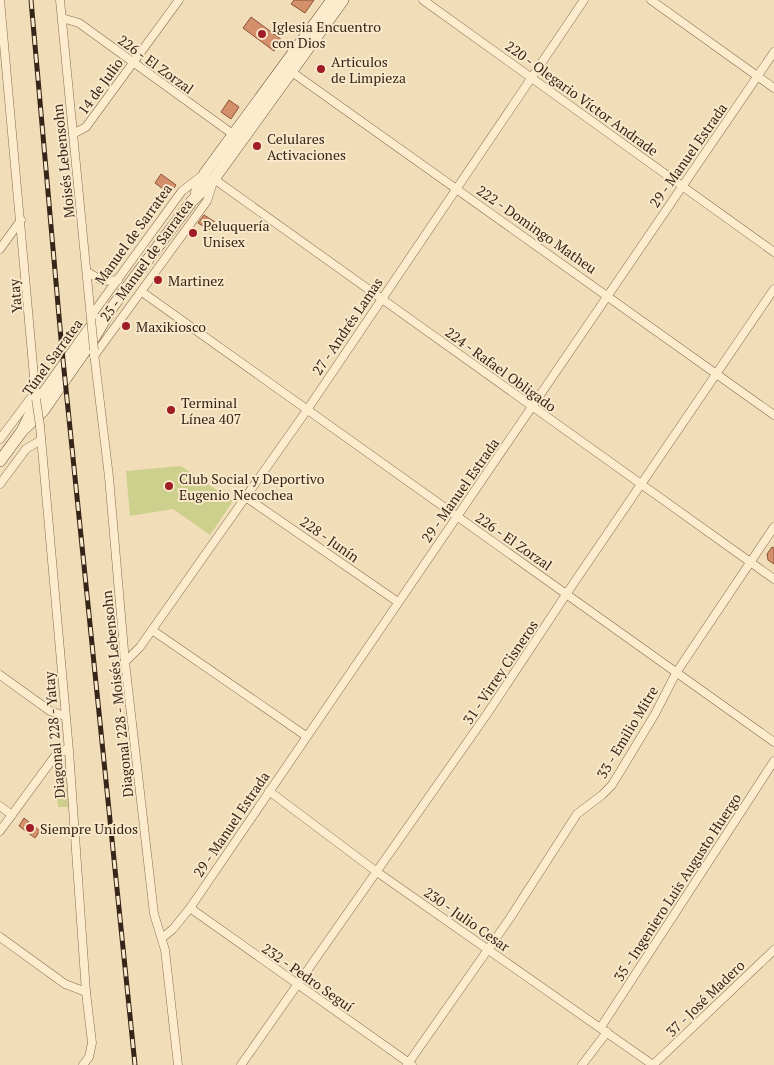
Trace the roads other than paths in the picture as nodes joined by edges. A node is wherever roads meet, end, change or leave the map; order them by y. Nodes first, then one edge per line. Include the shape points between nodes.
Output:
1 (0, 0) edge
2 (60, 0) edge
3 (179, 0) edge
4 (332, 0) edge
5 (344, 0) edge
6 (423, 0) edge
7 (584, 0) edge
8 (651, 0) edge
9 (62, 18) junction
10 (2, 42) edge
11 (774, 52) edge
12 (133, 63) junction
13 (288, 69) junction
14 (758, 76) junction
15 (531, 77) junction
16 (774, 88) edge
17 (73, 134) junction
18 (234, 135) junction
19 (209, 176) junction
20 (683, 185) junction
21 (456, 187) junction
22 (192, 201) joint
23 (21, 220) junction
24 (0, 249) edge
25 (774, 252) edge
26 (87, 272) junction
27 (118, 280) junction
28 (774, 288) edge
29 (142, 292) junction
30 (608, 295) junction
31 (382, 298) junction
32 (91, 318) junction
33 (94, 353) junction
34 (716, 373) junction
35 (36, 391) junction
36 (532, 408) junction
37 (307, 410) junction
38 (774, 415) edge
39 (0, 439) edge
40 (41, 440) junction
41 (0, 461) edge
42 (0, 484) edge
43 (641, 484) junction
44 (247, 498) junction
45 (456, 516) junction
46 (774, 527) edge
47 (750, 562) junction
48 (774, 579) edge
49 (566, 593) junction
50 (398, 602) junction
51 (152, 630) junction
52 (125, 662) junction
53 (676, 673) junction
54 (0, 675) edge
55 (65, 716) junction
56 (306, 736) junction
57 (774, 742) edge
58 (68, 748) junction
59 (774, 761) edge
60 (269, 791) junction
61 (0, 806) edge
62 (12, 815) junction
63 (0, 831) edge
64 (377, 872) junction
65 (190, 908) junction
66 (0, 937) edge
67 (162, 938) junction
68 (488, 947) junction
69 (774, 950) edge
70 (296, 984) junction
71 (86, 992) junction
72 (604, 1030) junction
73 (409, 1064) edge
74 (83, 1065) edge
75 (178, 1065) edge
76 (241, 1065) edge
77 (582, 1065) edge
78 (653, 1065) edge

1 - 10 street, Yatay
2 - 9 street, Moisés Lebensohn
3 - 12 street, 14 de Julio
4 - 13 main road, Manuel de Sarratea
5 - 13 main road, 25 - Manuel de Sarratea
6 - 15 street, 220 - Olegario Víctor Andrade
7 - 15 street, 27 - Andrés Lamas
8 - 14 street
9 - 12 street, 226 - El Zorzal via 76,21
9 - 17 street, Moisés Lebensohn
10 - 23 street, Yatay
11 - 14 street, 29 - Manuel Estrada
12 - 17 street, 14 de Julio via 86,127
12 - 18 street, 226 - El Zorzal
13 - 18 main road, Manuel de Sarratea
13 - 19 main road, 25 - Manuel de Sarratea
13 - 21 street, 222 - Domingo Matheu
14 - 16 street
14 - 20 street, 29 - Manuel Estrada
15 - 20 street, 220 - Olegario Víctor Andrade
15 - 21 street, 27 - Andrés Lamas
17 - 26 street, Moisés Lebensohn
18 - 19 main road, Manuel de Sarratea
19 - 22 main road, Manuel de Sarratea
19 - 27 street, Manuel de Sarratea via 182,191
19 - 29 street, 25 - Manuel de Sarratea via 207,201
19 - 31 street, 224 - Rafael Obligado
20 - 25 street, 220 - Olegario Víctor Andrade
20 - 30 street, 29 - Manuel Estrada
21 - 30 street, 222 - Domingo Matheu
21 - 31 street, 27 - Andrés Lamas
22 - 41 main road, Túnel Sarratea via 113,306 43,411 22,431
23 - 24 street
23 - 35 street, Yatay
26 - 27 street via 103,281
26 - 32 street, Moisés Lebensohn
27 - 32 street, Manuel de Sarratea
28 - 34 street, 31 - Virrey Cisneros
29 - 33 street, 25 - Manuel de Sarratea
29 - 37 street, 226 - El Zorzal
30 - 34 street, 222 - Domingo Matheu
30 - 36 street, 29 - Manuel Estrada
31 - 36 street, 224 - Rafael Obligado
31 - 37 street, 27 - Andrés Lamas
32 - 33 street, Diagonal 228 - Moisés Lebensohn, bridge
33 - 52 street, Diagonal 228 - Moisés Lebensohn
34 - 38 street, 222 - Domingo Matheu
34 - 43 street, 31 - Virrey Cisneros
35 - 39 street
35 - 40 street, Yatay, bridge
36 - 43 street, 224 - Rafael Obligado
36 - 45 street, 29 - Manuel Estrada
37 - 44 street, 27 - Andrés Lamas
37 - 45 street, 226 - El Zorzal
40 - 42 street via 26,449
40 - 55 street, Diagonal 228 - Yatay
43 - 47 street, 224 - Rafael Obligado
43 - 49 street, 31 - Virrey Cisneros
44 - 50 street, 228 - Junín
44 - 51 street, 27 - Andrés Lamas
45 - 49 street, 226 - El Zorzal
45 - 50 street, 29 - Manuel Estrada
46 - 47 street, 33 - Emilio Mitre
47 - 48 street, 224 - Rafael Obligado
47 - 53 street, 33 - Emilio Mitre
49 - 53 street, 226 - El Zorzal
49 - 64 street, 31 - Virrey Cisneros
50 - 56 street, 29 - Manuel Estrada
51 - 52 street, 27 - Andrés Lamas
51 - 56 street
52 - 67 street, Diagonal 228 - Moisés Lebensohn via 154,914
53 - 57 street, 226 - El Zorzal
53 - 68 street, 33 - Emilio Mitre via 656,714 612,785 577,814
54 - 55 street via 50,711
55 - 58 street, Diagonal 228 - Yatay
56 - 60 street, 29 - Manuel Estrada
58 - 62 street via 56,756
58 - 71 street, Diagonal 228 - Yatay
59 - 72 street, 35 - Ingeniero Luis Augusto Huergo
60 - 64 street, 230 - Julio Cesar
60 - 65 street, 29 - Manuel Estrada
61 - 62 street
62 - 63 street
64 - 68 street, 230 - Julio Cesar
64 - 70 street, 31 - Virrey Cisneros
65 - 67 street, 29 - Manuel Estrada
65 - 70 street, 232 - Pedro Seguí
66 - 71 street via 65,984
67 - 75 street, Diagonal 228 - Moisés Lebensohn
68 - 72 street, 230 - Julio Cesar
68 - 73 street, 33 - Emilio Mitre
69 - 78 street, 37 - José Madero
70 - 73 street, 232 - Pedro Seguí
70 - 76 street, 31 - Virrey Cisneros
71 - 74 street, Diagonal 228 - Yatay via 92,1043 89,1057
72 - 77 street, 35 - Ingeniero Luis Augusto Huergo
72 - 78 street, 230 - Julio Cesar

